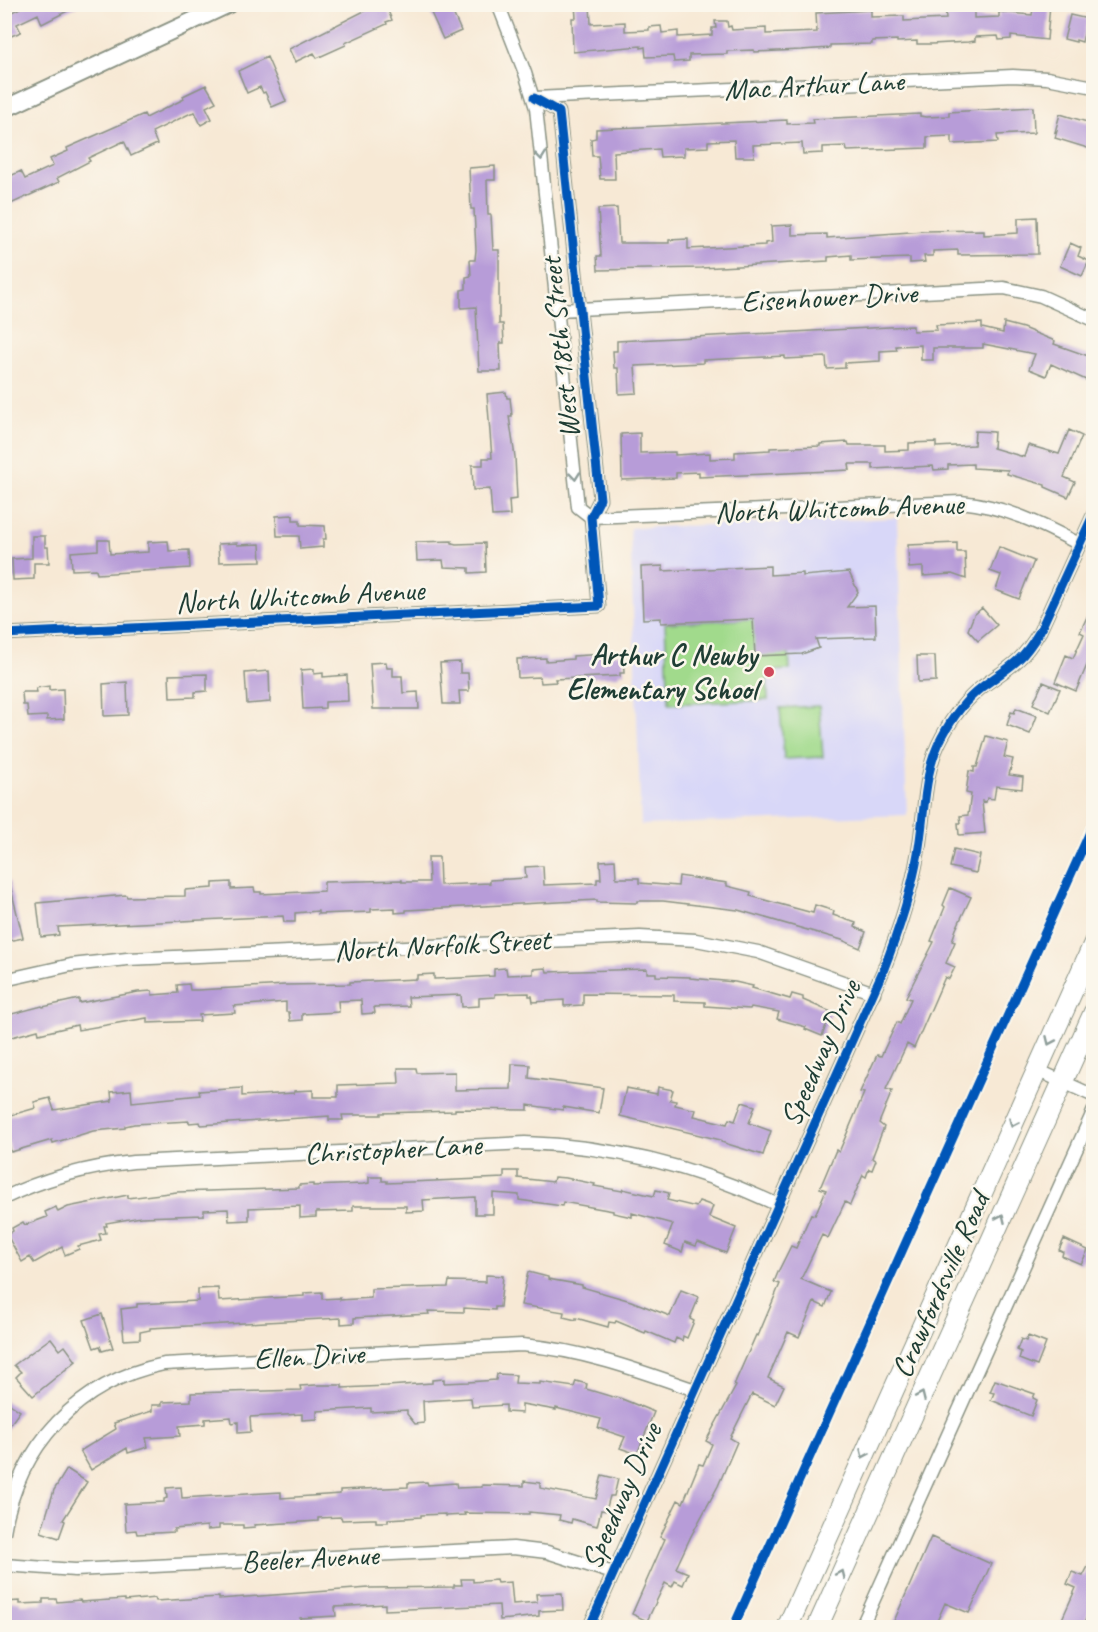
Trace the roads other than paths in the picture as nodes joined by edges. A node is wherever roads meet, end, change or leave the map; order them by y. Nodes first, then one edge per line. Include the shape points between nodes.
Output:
1 (229, 4) edge
2 (498, 4) edge
3 (1094, 87) edge
4 (534, 98) junction
5 (4, 109) edge
6 (580, 309) junction
7 (558, 310) junction
8 (1094, 320) edge
9 (1094, 513) edge
10 (591, 517) junction
11 (1079, 544) junction
12 (599, 606) joint
13 (4, 634) edge
14 (1094, 943) edge
15 (4, 980) edge
16 (874, 993) junction
17 (1094, 1012) edge
18 (1037, 1070) junction
19 (1062, 1082) junction
20 (1094, 1096) edge
21 (1094, 1110) edge
22 (4, 1198) edge
23 (778, 1205) junction
24 (695, 1390) junction
25 (4, 1532) edge
26 (4, 1565) edge
27 (613, 1573) junction
28 (589, 1628) edge
29 (787, 1628) edge
30 (817, 1628) edge
31 (861, 1628) edge

1 - 5 street
2 - 4 street, West 18th Street
3 - 4 street, Mac Arthur Lane via 1013,76
4 - 6 street, West 18th Street via 559,112
4 -> 7 street, West 18th Street
6 - 7 street, Eisenhower Drive
6 - 8 street, Eisenhower Drive via 1004,288 1041,296
6 - 10 street, West 18th Street via 600,499
7 -> 10 street, West 18th Street via 578,507
9 - 11 street, Speedway Drive
10 - 11 street, North Whitcomb Avenue via 961,502 1008,511
10 - 12 street, West 18th Street
11 - 16 street, Speedway Drive via 1031,644 1019,659 967,701 941,738 929,774 907,905
12 - 13 street, North Whitcomb Avenue
14 -> 18 main road, Crawfordsville Road
15 - 16 street, North Norfolk Street via 71,965 127,959 651,937 696,940 758,952
16 - 23 street, Speedway Drive
17 - 19 main road, Crawfordsville Road
18 - 19 street
18 -> 29 main road, Crawfordsville Road
19 - 20 street
30 -> 19 main road, Crawfordsville Road
21 - 31 street
22 - 23 street, Christopher Lane via 62,1175 133,1162 525,1143 591,1148 658,1161 719,1179
23 - 24 street, Speedway Drive
24 - 25 street, Ellen Drive via 604,1359 522,1345 152,1367 102,1387 57,1422 35,1449 21,1475
24 - 27 street, Speedway Drive
26 - 27 street, Beeler Avenue via 75,1570 513,1548 547,1552
27 - 28 street, Speedway Drive

